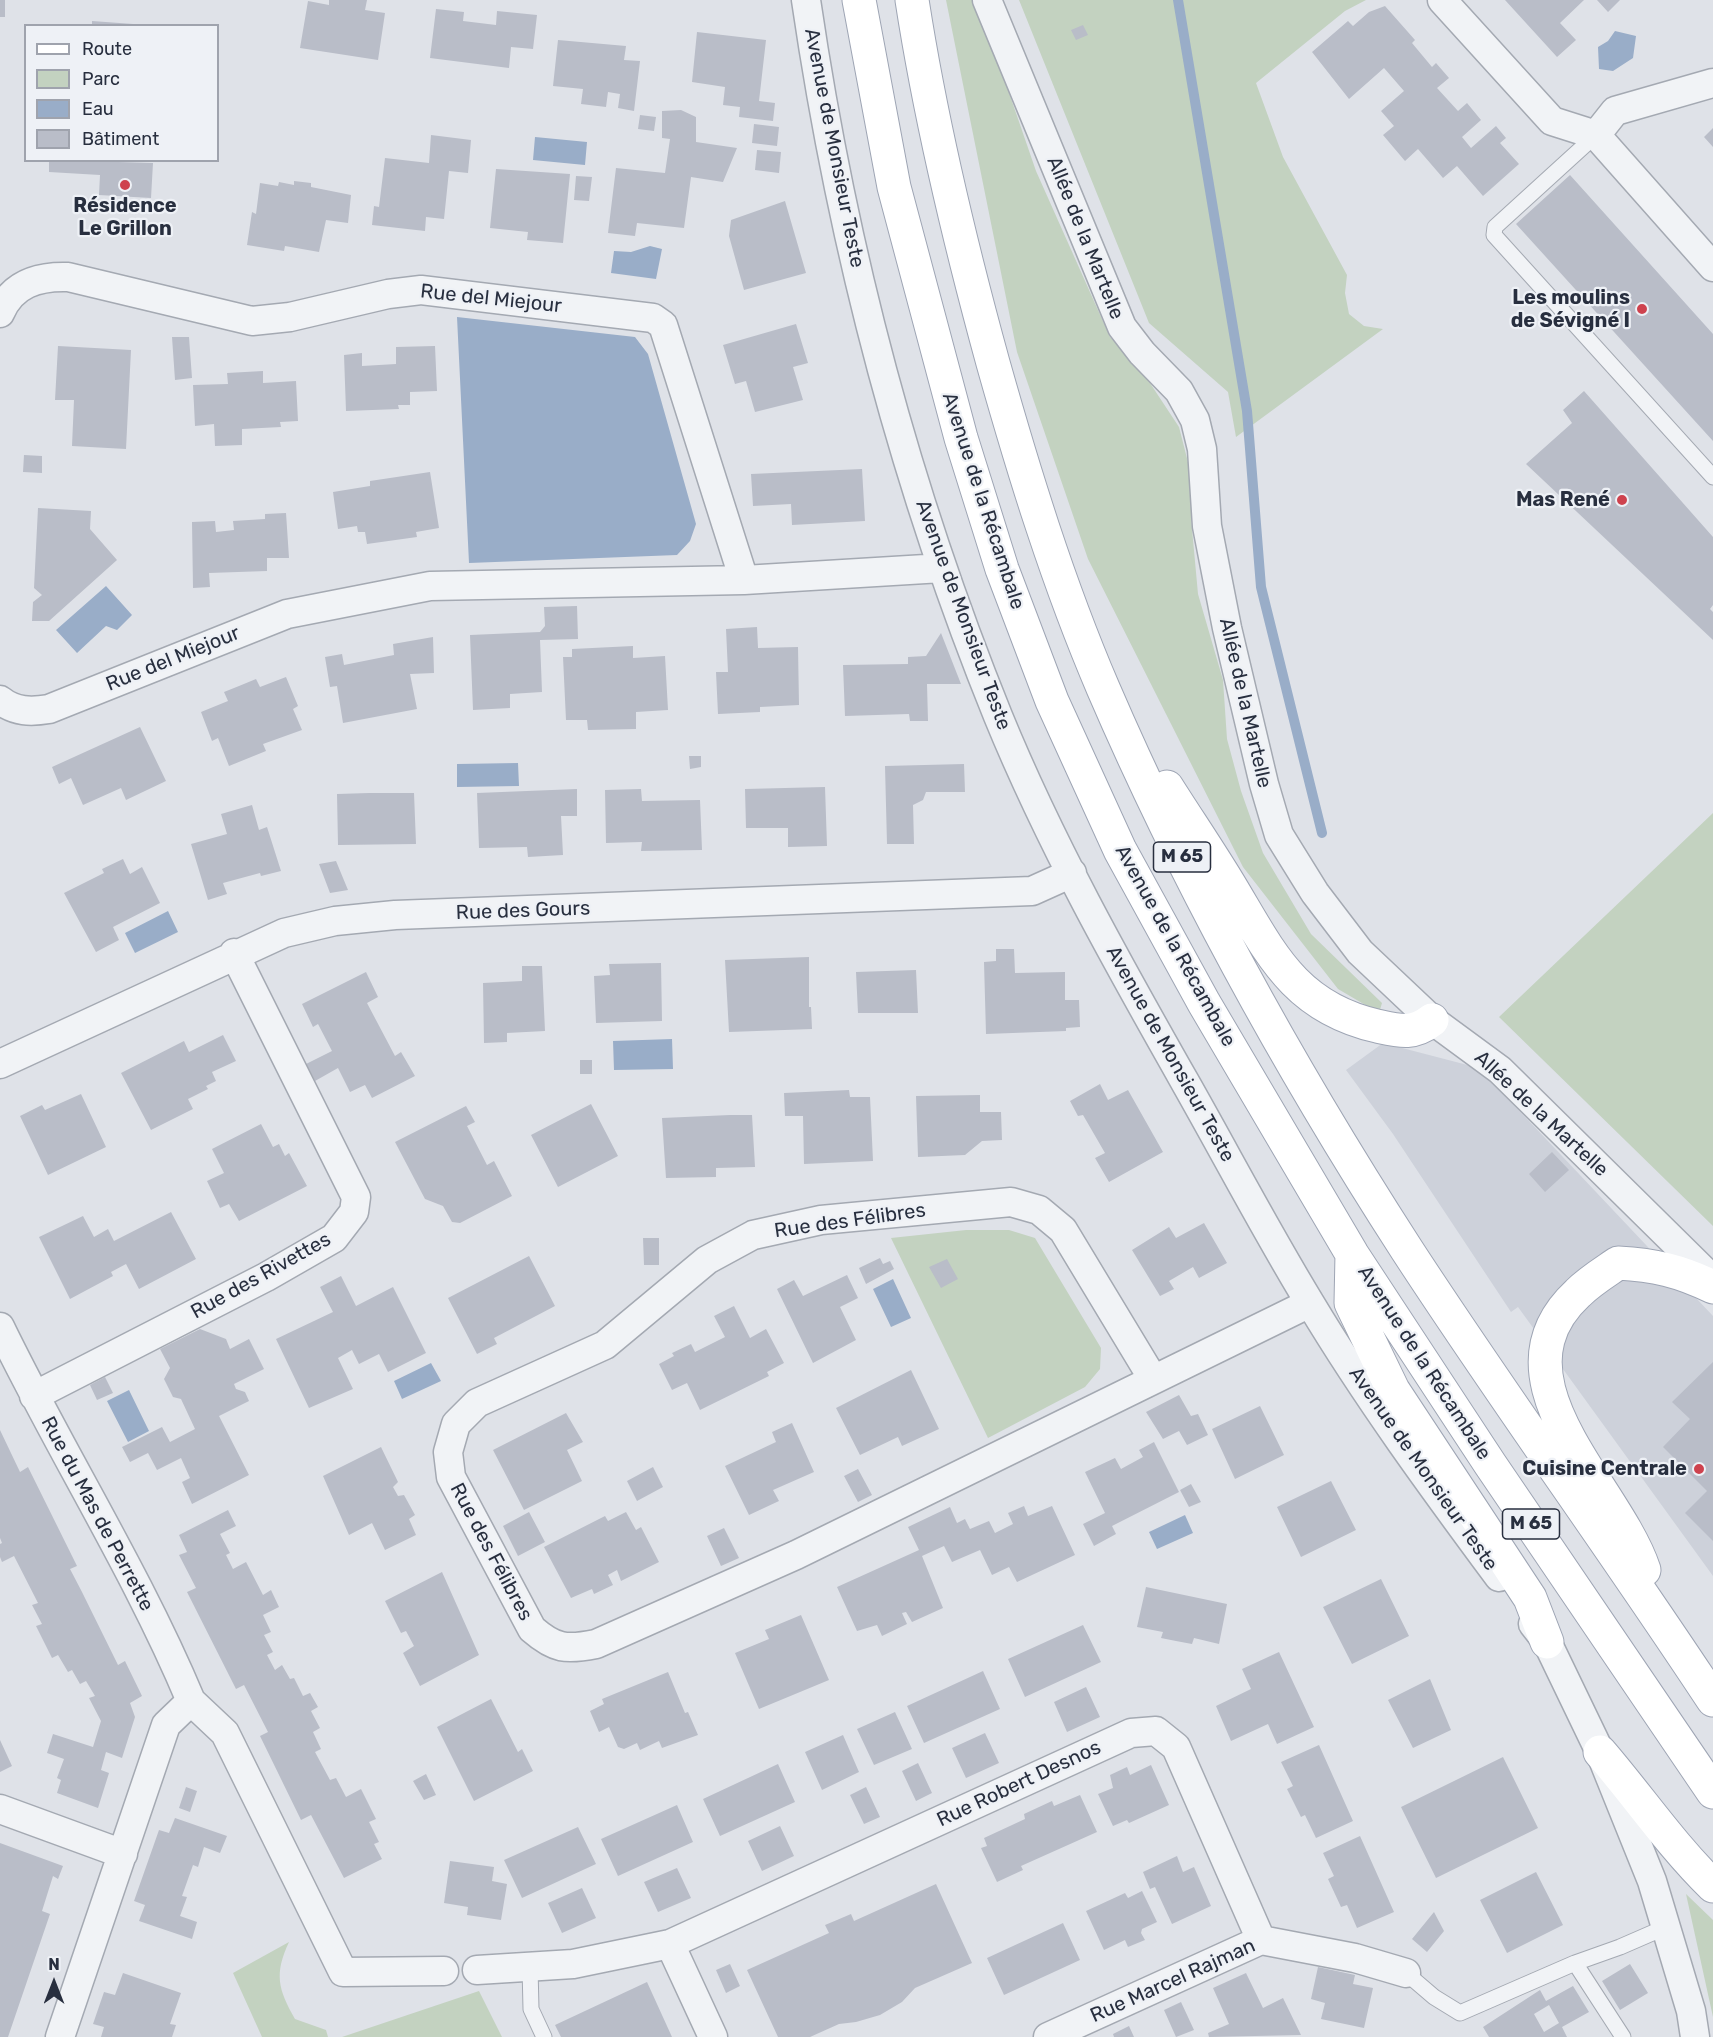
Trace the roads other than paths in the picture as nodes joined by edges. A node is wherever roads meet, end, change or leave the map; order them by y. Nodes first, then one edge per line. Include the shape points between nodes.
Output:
1 (806, 0) edge
2 (860, 0) edge
3 (912, 0) edge
4 (987, 0) edge
5 (1442, 0) edge
6 (1713, 83) edge
7 (1596, 135) junction
8 (1713, 267) edge
9 (0, 313) edge
10 (1713, 477) edge
11 (942, 568) junction
12 (744, 580) junction
13 (1102, 685) junction
14 (0, 700) edge
15 (1072, 873) junction
16 (234, 953) junction
17 (1432, 1020) junction
18 (0, 1064) edge
19 (1352, 1254) junction
20 (1713, 1280) edge
21 (1713, 1287) edge
22 (1310, 1303) junction
23 (0, 1327) edge
24 (1153, 1379) junction
25 (34, 1396) junction
26 (1660, 1620) junction
27 (1547, 1642) junction
28 (1713, 1700) edge
29 (191, 1701) junction
30 (1600, 1752) junction
31 (1713, 1792) edge
32 (0, 1809) edge
33 (123, 1854) junction
34 (1713, 1886) edge
35 (1666, 1927) junction
36 (1261, 1940) junction
37 (669, 1944) junction
38 (1575, 1963) junction
39 (530, 1967) junction
40 (477, 1970) dead end
41 (444, 1971) dead end
42 (1406, 1973) joint
43 (60, 2037) edge
44 (544, 2037) edge
45 (713, 2037) edge
46 (1048, 2037) edge
47 (1623, 2037) edge
48 (1695, 2037) edge

1 - 11 street, Avenue de Monsieur Teste via 839,195 865,306
2 - 19 main road, Avenue de la Récambale / M 65 via 894,187 926,314 1002,569 1052,701 1120,850 1204,1003
3 - 13 main road, M 65 via 944,178 986,336 1050,549
4 - 17 street, Allée de la Martelle via 1122,327 1179,390 1195,420 1202,449 1207,526 1227,628 1280,835 1315,894 1360,952
5 - 7 street via 1552,121
6 - 7 street via 1615,111
7 - 8 street
7 - 10 lane via 1495,227 1494,235
9 - 12 street, Rue del Miejour via 16,289 27,283 68,277 252,321 421,290 653,318 663,325
11 - 12 street, Rue del Miejour
11 - 15 street, Avenue de Monsieur Teste via 999,718
12 - 14 street, Rue del Miejour via 418,587 287,614 50,709 19,710
13 - 17 main road via 1227,881 1255,932 1287,976 1320,1002 1364,1023 1406,1032 1420,1030
13 - 26 main road, M 65 via 1165,825 1307,1086 1407,1249
15 - 16 street, Rue des Gours via 1032,891 395,915 335,921 284,933
15 - 22 street, Avenue de Monsieur Teste via 1139,1002
16 - 18 street, Rue des Gours
16 - 25 street, Rue des Rivettes via 356,1197 354,1212 334,1238
17 - 20 street, Allée de la Martelle via 1500,1070
19 - 27 main road via 1351,1302 1393,1390 1530,1598
19 - 31 main road, Avenue de la Récambale / M 65
21 - 26 main road via 1682,1272 1647,1264 1618,1263 1577,1293 1561,1312 1552,1328 1546,1355 1547,1389 1555,1413 1640,1558
22 - 24 street, Rue des Félibres
22 - 27 street, Avenue de Monsieur Teste via 1432,1485
23 - 25 street, Rue du Mas de Perrette
24 - 24 street, Rue des Félibres via 1063,1230 1040,1210 1011,1202 821,1220 753,1235 707,1260 605,1345 477,1403 456,1424 448,1452 451,1477 532,1629 549,1644 572,1649 596,1644 796,1555
25 - 29 street, Rue du Mas de Perrette via 171,1654
26 - 28 main road, M 65
27 - 30 street, Avenue de Monsieur Teste
29 - 33 street via 166,1725
29 - 41 street, Rue du Mas de Perrette via 225,1733 343,1971
30 - 34 main road via 1683,1857
30 - 35 street, Avenue de Monsieur Teste via 1652,1881
32 - 33 street
33 - 43 street
35 - 38 lane
35 - 48 street, Avenue de Monsieur Teste
36 - 37 street, Rue Robert Desnos via 1176,1747 1156,1731 1131,1733
36 - 42 street, Rue Marcel Rajman via 1355,1958
36 - 46 street, Rue Marcel Rajman
37 - 39 street, Rue Robert Desnos via 573,1964
37 - 45 street
38 - 42 lane via 1460,2013
38 - 47 lane
39 - 40 street, Rue Robert Desnos
39 - 44 lane via 531,2009

